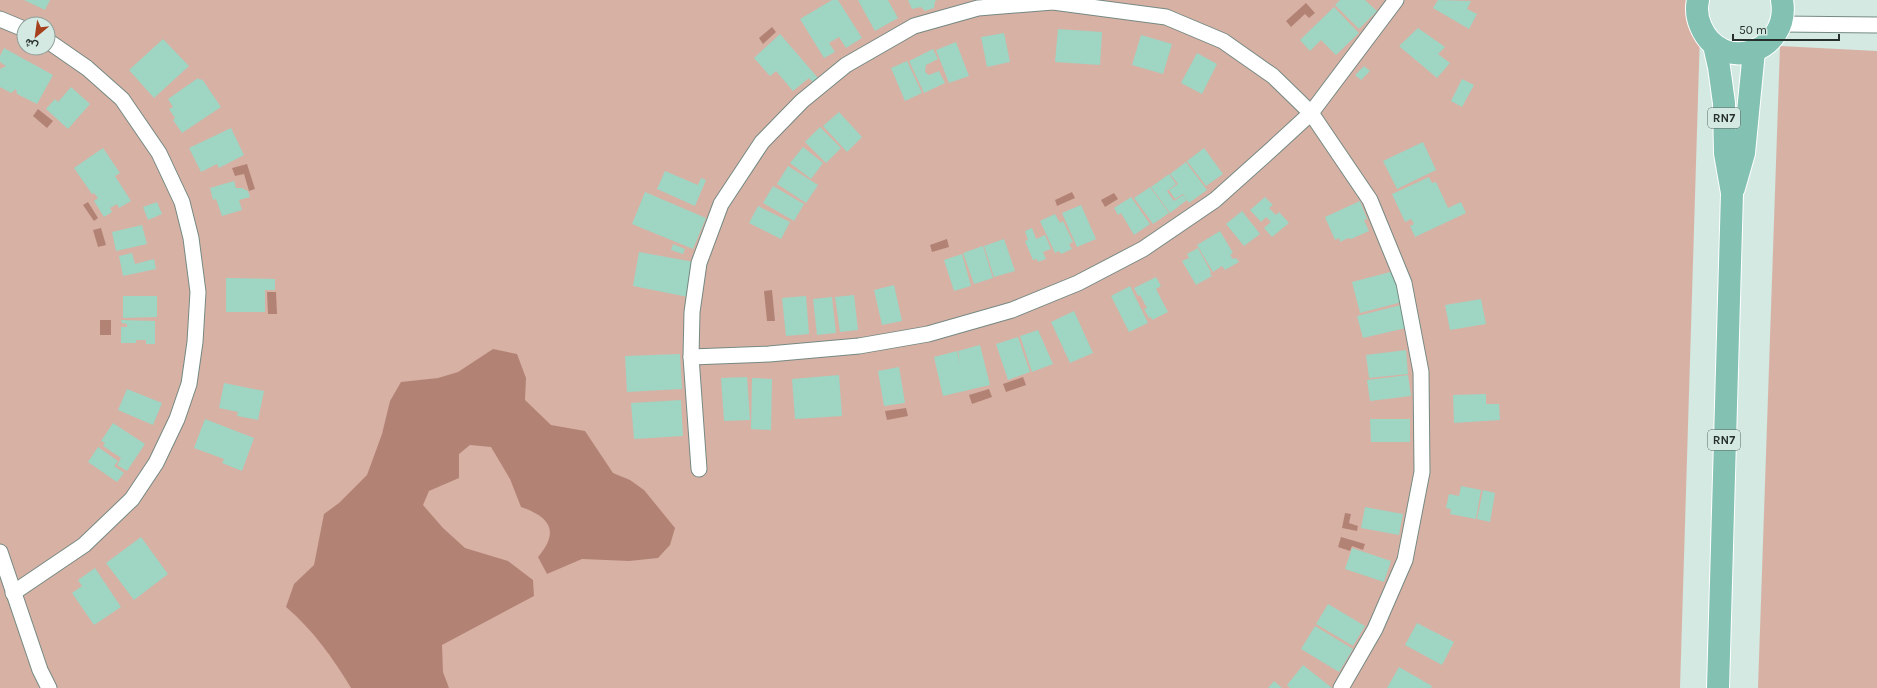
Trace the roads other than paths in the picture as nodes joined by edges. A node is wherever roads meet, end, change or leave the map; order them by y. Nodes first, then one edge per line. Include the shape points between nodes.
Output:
1 (1396, 0) edge
2 (1698, 0) edge
3 (1782, 0) edge
4 (1053, 1) edge
5 (0, 19) edge
6 (1781, 24) junction
7 (1877, 25) edge
8 (16, 26) edge
9 (1714, 45) junction
10 (56, 47) edge
11 (1754, 51) junction
12 (1311, 113) junction
13 (1732, 193) junction
14 (691, 357) junction
15 (699, 469) dead end
16 (0, 552) edge
17 (13, 593) junction
18 (49, 688) edge
19 (1341, 688) edge
20 (1718, 688) edge

1 - 12 street
2 - 9 main road, RN7 via 1698,21 1704,34
3 - 6 main road
4 - 12 street via 1166,17 1223,41 1273,76
4 - 14 street via 978,8 914,26 846,65 802,101 762,142 721,204 699,263 692,312
5 - 8 street
6 - 7 street
6 - 11 main road via 1775,36 1766,45
9 - 11 main road via 1740,54
9 - 13 main road, RN7 via 1724,103 1726,153
10 - 17 street via 87,68 122,99 159,153 182,202 191,238 198,292 195,342 190,384 177,419 156,462 132,499 84,545
11 - 13 main road, RN7 via 1744,153
12 - 14 street via 1215,200 1143,249 1078,283 1012,310 928,334 859,346 769,354
12 - 19 street via 1370,200 1404,283 1420,372 1422,472 1405,560 1375,629
13 - 20 main road, RN7
14 - 15 street
16 - 17 street
17 - 18 street via 40,670

